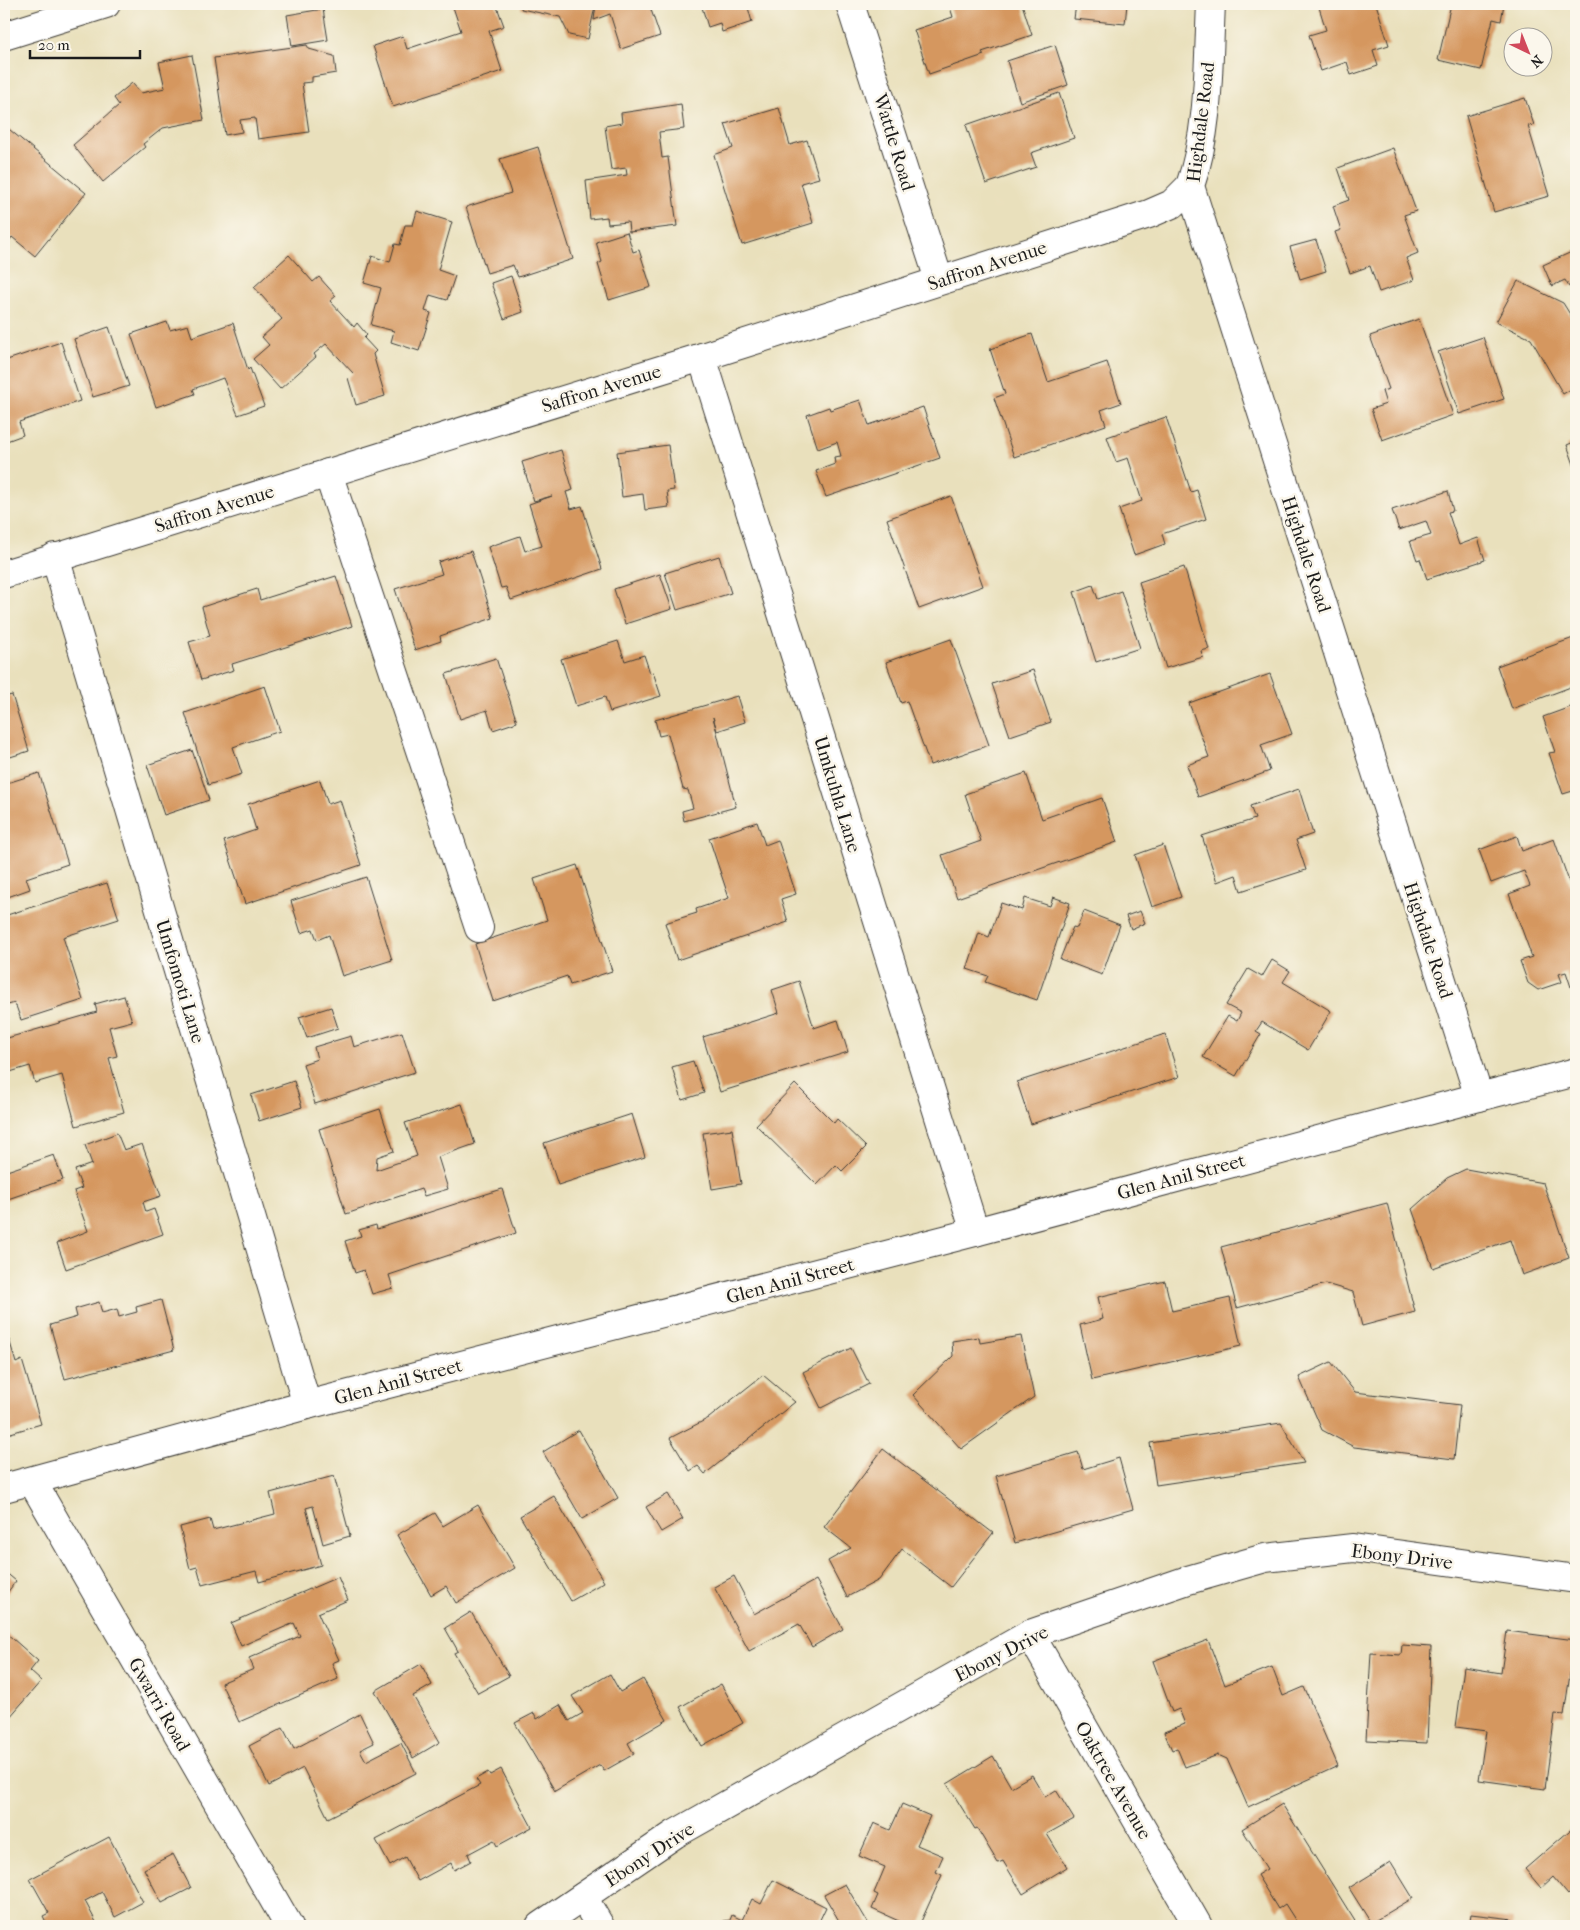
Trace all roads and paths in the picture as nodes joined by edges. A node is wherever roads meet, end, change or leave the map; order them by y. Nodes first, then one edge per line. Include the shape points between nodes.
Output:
1 (106, 4) edge
2 (850, 4) edge
3 (1212, 4) edge
4 (4, 36) edge
5 (1190, 186) junction
6 (938, 280) junction
7 (702, 357) junction
8 (328, 472) junction
9 (55, 557) junction
10 (4, 574) edge
11 (479, 928) dead end
12 (1576, 1072) edge
13 (1479, 1097) junction
14 (975, 1232) junction
15 (308, 1405) junction
16 (32, 1481) junction
17 (4, 1488) edge
18 (1576, 1579) edge
19 (1030, 1634) junction
20 (583, 1897) junction
21 (289, 1926) edge
22 (540, 1926) edge
23 (600, 1926) edge
24 (1198, 1926) edge

1 - 4 street
2 - 6 street, Wattle Road
3 - 5 street, Highdale Road via 1204,124 1198,165
5 - 6 street, Saffron Avenue via 1172,204 1149,214
5 - 13 street, Highdale Road
6 - 7 street, Saffron Avenue
7 - 8 street, Saffron Avenue
7 - 14 street, Umkuhla Lane
8 - 9 street, Saffron Avenue
8 - 11 street
9 - 10 street, Saffron Avenue
9 - 15 street, Umfomoti Lane
12 - 13 street, Glen Anil Street
13 - 14 street, Glen Anil Street
14 - 15 street, Glen Anil Street
15 - 16 street, Glen Anil Street
16 - 17 street, Glen Anil Street
16 - 21 street, Gwarri Road
18 - 19 street, Ebony Drive via 1352,1548 1265,1558 1188,1580
19 - 20 street, Ebony Drive via 675,1834
19 - 24 street, Oaktree Avenue
20 - 22 street, Ebony Drive
20 - 23 street

